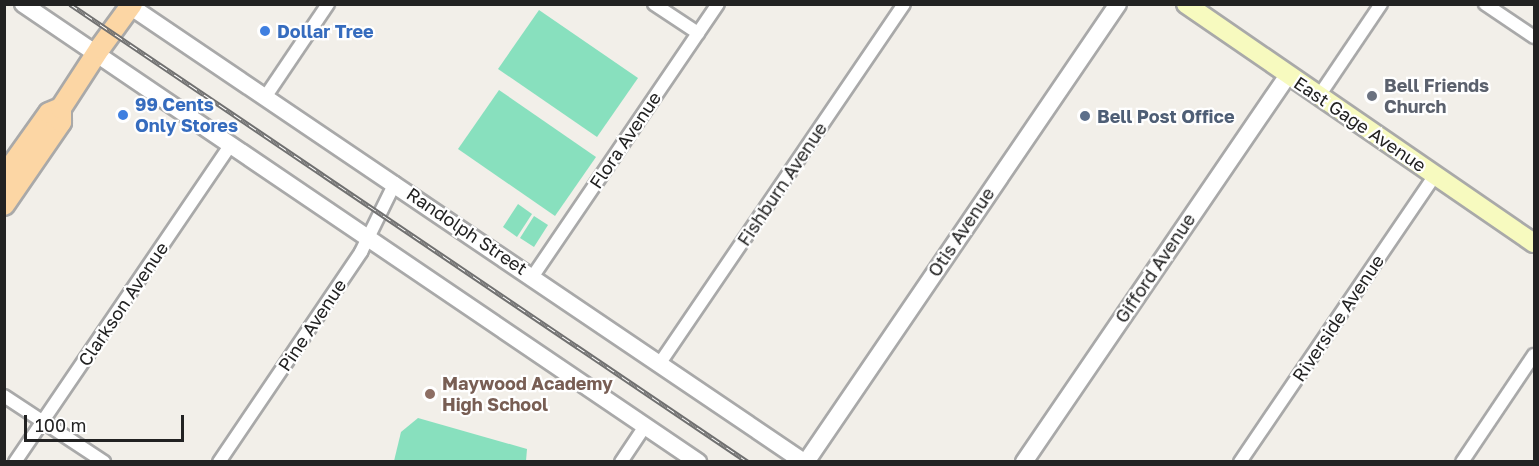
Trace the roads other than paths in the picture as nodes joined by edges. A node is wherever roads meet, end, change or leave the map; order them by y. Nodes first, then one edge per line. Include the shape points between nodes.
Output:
1 (23, 4) edge
2 (328, 4) edge
3 (654, 4) edge
4 (718, 4) edge
5 (904, 4) edge
6 (1118, 4) edge
7 (1186, 4) edge
8 (1381, 4) edge
9 (1485, 4) edge
10 (129, 5) edge
11 (698, 33) junction
12 (1534, 38) edge
13 (98, 52) junction
14 (1288, 75) junction
15 (266, 96) junction
16 (1319, 96) junction
17 (61, 108) junction
18 (230, 146) junction
19 (1435, 175) junction
20 (4, 176) edge
21 (395, 183) junction
22 (4, 205) edge
23 (369, 236) junction
24 (1534, 243) edge
25 (532, 276) junction
26 (1534, 355) edge
27 (660, 363) junction
28 (4, 396) edge
29 (43, 421) junction
30 (645, 426) junction
31 (15, 462) edge
32 (104, 462) edge
33 (219, 462) edge
34 (621, 462) edge
35 (698, 462) edge
36 (805, 462) edge
37 (1024, 462) edge
38 (1240, 462) edge
39 (1462, 462) edge

1 - 13 street
2 - 15 street
3 - 11 street
4 - 11 street, Flora Avenue
5 - 27 street, Fishburn Avenue
6 - 36 street, Otis Avenue
7 - 14 main road, East Gage Avenue
8 - 16 street
9 - 12 street
10 - 13 main road
10 - 15 street, Randolph Street
11 - 25 street, Flora Avenue
13 - 17 main road
13 - 18 street
14 - 16 main road, East Gage Avenue
14 - 37 street, Gifford Avenue
15 - 21 street, Randolph Street
16 - 19 main road, East Gage Avenue
17 - 20 main road via 49,113
17 - 22 main road via 61,122
18 - 23 street
18 - 29 street, Clarkson Avenue
19 - 24 main road, East Gage Avenue
19 - 38 street, Riverside Avenue
21 - 23 street, Pine Avenue
21 - 25 street, Randolph Street
23 - 30 street
23 - 33 street, Pine Avenue
25 - 27 street, Randolph Street
26 - 39 street
27 - 36 street, Randolph Street
28 - 29 street
29 - 31 street, Clarkson Avenue
29 - 32 street
30 - 34 street
30 - 35 street

